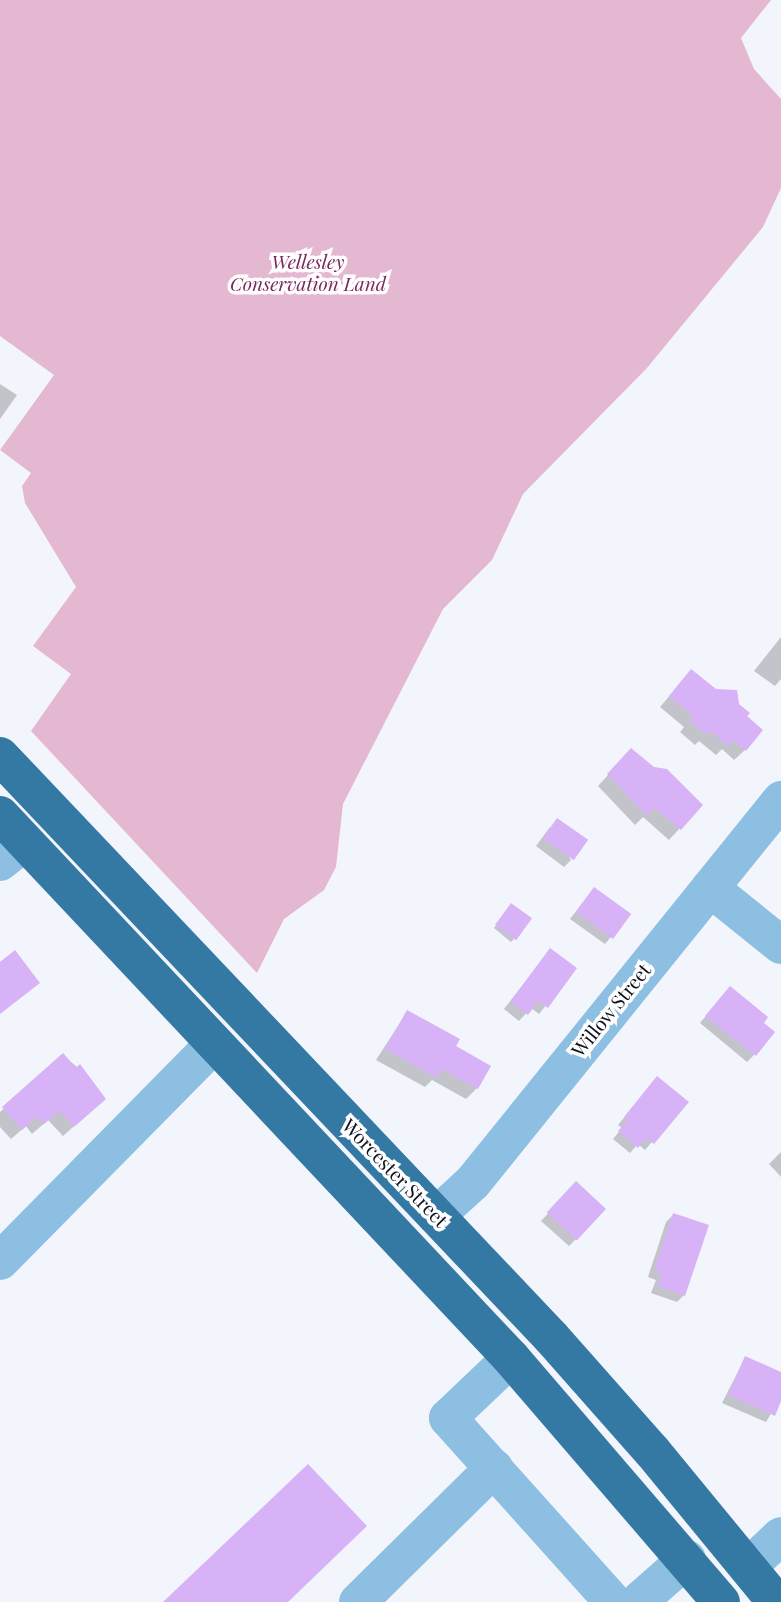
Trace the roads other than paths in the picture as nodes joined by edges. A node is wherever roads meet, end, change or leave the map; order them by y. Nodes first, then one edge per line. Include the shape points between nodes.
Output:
1 (0, 757) edge
2 (781, 800) edge
3 (8, 840) edge
4 (710, 888) junction
5 (781, 945) edge
6 (214, 1044) junction
7 (436, 1216) junction
8 (0, 1261) edge
9 (511, 1359) junction
10 (494, 1468) junction
11 (781, 1536) edge
12 (687, 1559) junction
13 (748, 1567) junction
14 (781, 1591) edge
15 (358, 1602) edge
16 (613, 1602) edge
17 (638, 1602) edge
18 (721, 1602) edge
19 (776, 1602) edge

1 - 7 highway, Worcester Street
2 - 4 street, Willow Street
3 - 6 highway
4 - 5 street
4 - 7 street, Willow Street via 472,1182
6 - 8 street
6 - 9 highway
7 - 13 highway, Worcester Street via 594,1385
9 - 10 street via 448,1418
9 - 12 highway
10 - 15 street
10 - 16 street
11 - 13 street
12 - 17 street
12 - 18 highway
13 - 14 highway
13 - 19 highway, Worcester Street

